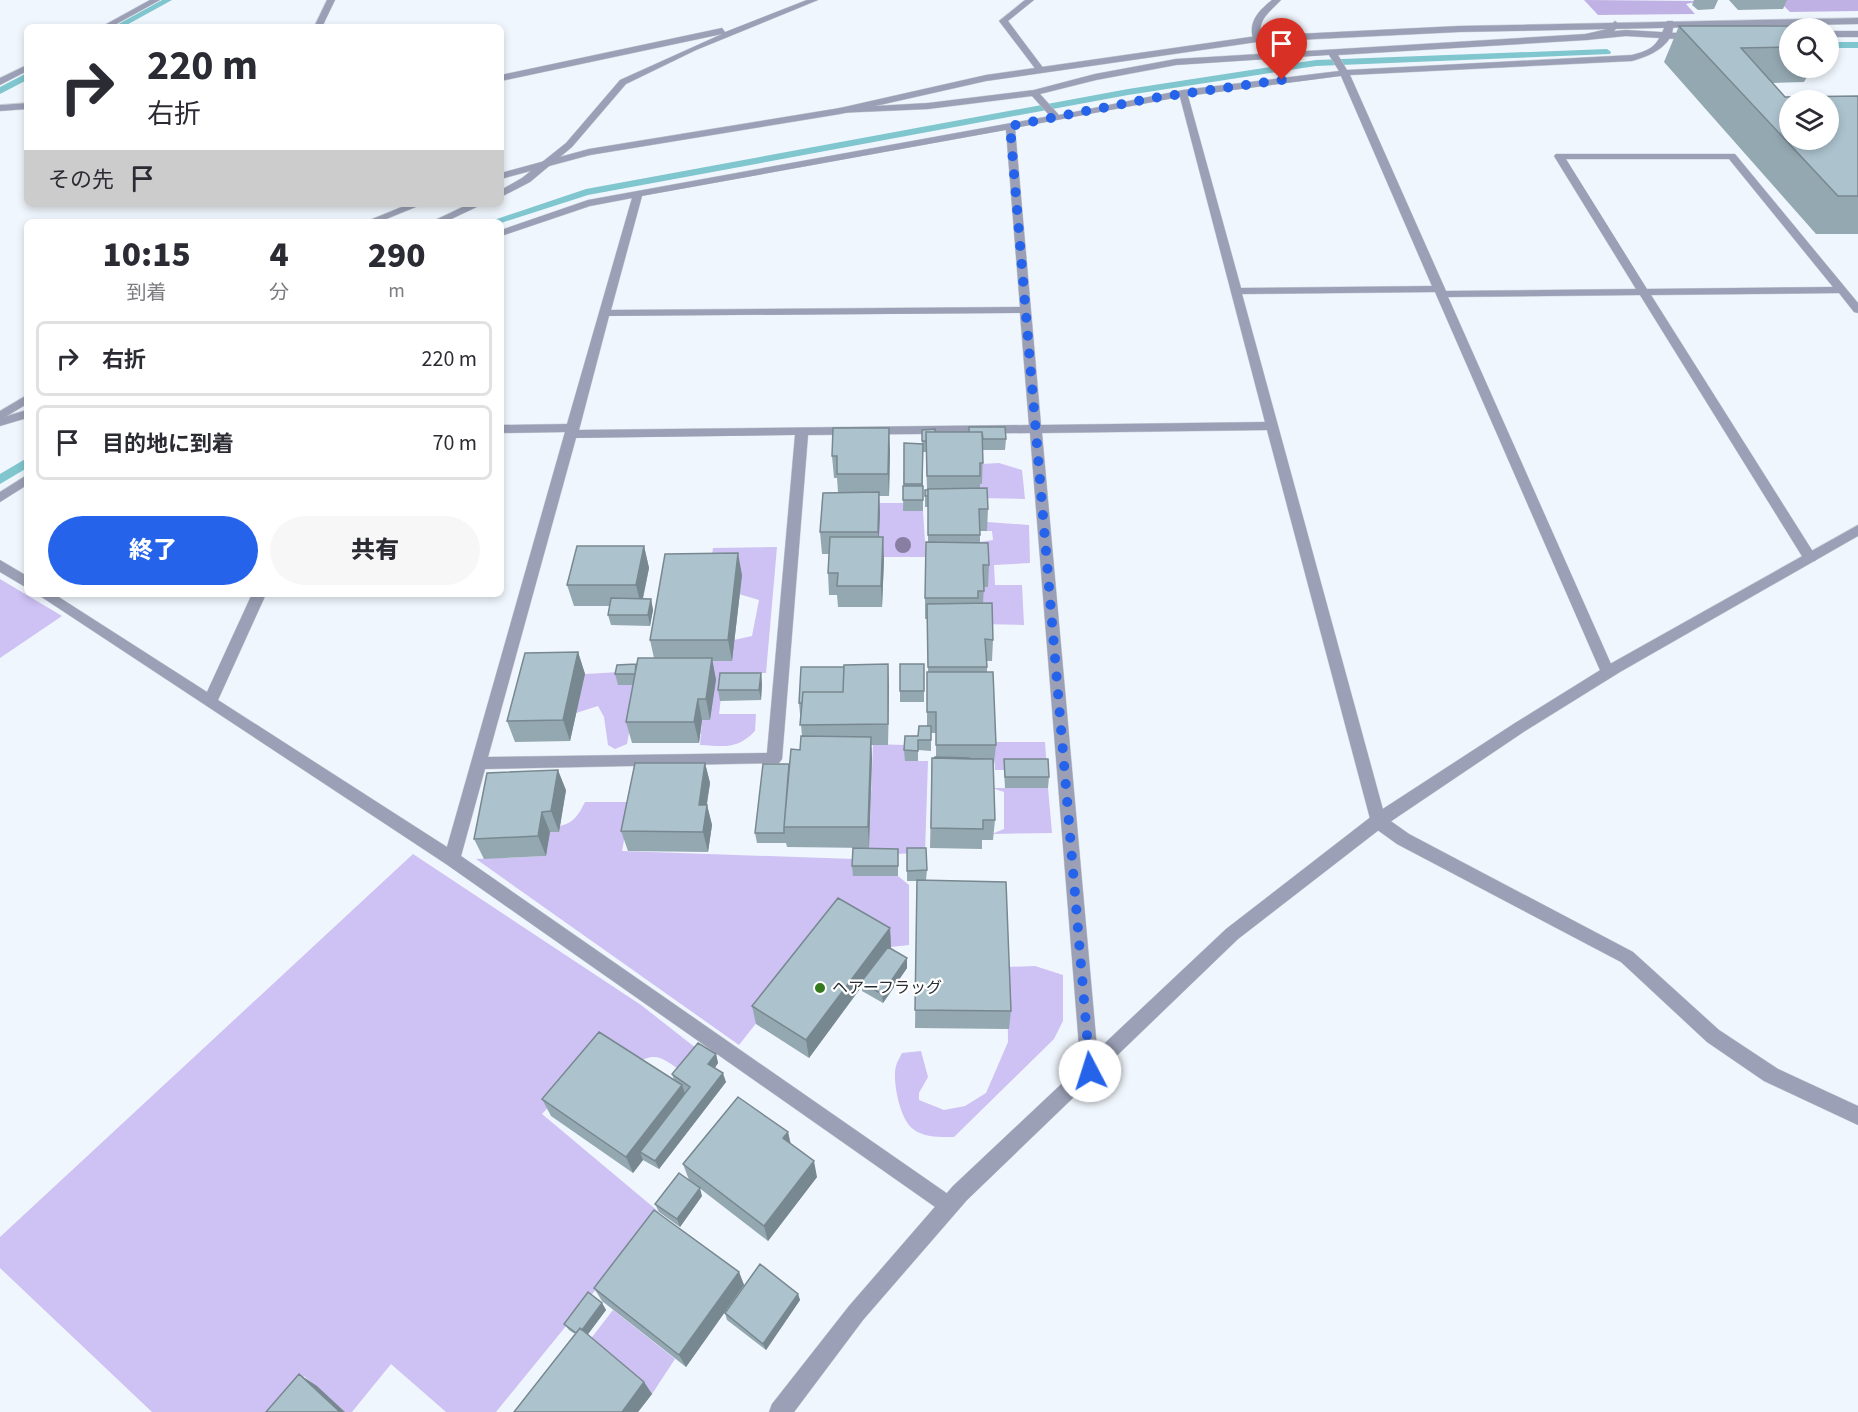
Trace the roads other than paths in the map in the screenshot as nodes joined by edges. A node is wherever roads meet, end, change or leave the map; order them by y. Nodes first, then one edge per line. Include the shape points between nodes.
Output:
1 (156, 0) edge
2 (331, 0) edge
3 (814, 0) edge
4 (1030, 0) edge
5 (1277, 0) edge
6 (1858, 21) edge
7 (1670, 23) junction
8 (111, 24) edge
9 (319, 24) edge
10 (1615, 24) junction
11 (740, 30) junction
12 (1839, 34) edge
13 (1858, 34) edge
14 (1668, 36) junction
15 (1586, 37) junction
16 (1707, 37) edge
17 (1257, 39) junction
18 (1331, 51) junction
19 (1137, 54) junction
20 (1148, 66) junction
21 (1040, 69) junction
22 (24, 70) edge
23 (1344, 72) junction
24 (504, 77) edge
25 (0, 82) edge
26 (1034, 93) junction
27 (1183, 93) junction
28 (24, 106) edge
29 (0, 108) edge
30 (840, 111) junction
31 (1057, 118) junction
32 (1010, 126) junction
33 (550, 161) junction
34 (504, 175) edge
35 (504, 192) edge
36 (638, 193) junction
37 (410, 207) edge
38 (471, 207) edge
39 (378, 219) edge
40 (443, 219) edge
41 (504, 232) edge
42 (1842, 290) junction
43 (1236, 291) junction
44 (1440, 291) junction
45 (1644, 292) junction
46 (1026, 310) junction
47 (1858, 310) edge
48 (605, 313) junction
49 (24, 401) edge
50 (24, 415) edge
51 (0, 417) edge
52 (0, 422) edge
53 (1273, 426) junction
54 (1034, 428) junction
55 (504, 429) edge
56 (573, 431) junction
57 (802, 431) junction
58 (24, 481) edge
59 (0, 498) edge
60 (1858, 530) edge
61 (1810, 558) junction
62 (0, 565) edge
63 (24, 581) edge
64 (49, 597) edge
65 (258, 597) edge
66 (1608, 673) junction
67 (210, 702) junction
68 (480, 763) junction
69 (1378, 821) junction
70 (453, 859) junction
71 (1090, 1071) junction
72 (1858, 1116) edge
73 (948, 1206) junction
74 (780, 1412) edge

1 - 8 street
2 - 9 street
3 - 11 street
4 - 21 street via 1003,21
5 - 17 street via 1256,19 1253,28
6 - 7 street
7 - 10 street
7 - 14 street
10 - 15 street via 1610,31
10 - 17 street
11 - 24 street via 696,34
11 - 33 street via 623,82 569,145
12 - 13 street
14 - 15 street via 1626,33
14 - 16 street
14 - 23 street via 1656,50 1632,58
15 - 18 street
17 - 19 street
18 - 20 street
18 - 23 street
19 - 20 street
19 - 21 street
20 - 26 street
21 - 30 street
22 - 25 street
23 - 27 street
23 - 44 street
26 - 30 street via 928,106
26 - 31 street
27 - 31 street
27 - 43 street
28 - 29 street
30 - 33 street
31 - 32 street
32 - 36 street
32 - 46 street
33 - 34 street
33 - 35 street
36 - 41 street via 571,208
36 - 48 street
37 - 39 street
38 - 40 street
42 - 45 street
42 - 45 street via 1732,156 1559,156
42 - 47 street
43 - 44 street
43 - 53 street
44 - 45 street
44 - 66 street
45 - 61 street
46 - 48 street
46 - 54 street
48 - 56 street
49 - 51 street
50 - 52 street
53 - 54 street
53 - 69 street
54 - 57 street
54 - 71 street
55 - 56 street
56 - 57 street
56 - 68 street
57 - 68 street via 774,759
58 - 59 street
60 - 61 street
61 - 66 street
62 - 63 street
64 - 67 street
65 - 67 street
66 - 69 street
67 - 70 street
68 - 70 street
69 - 71 street via 1232,934
69 - 72 street via 1403,839 1617,951 1713,1036 1771,1075
70 - 73 street
71 - 73 street
73 - 74 street via 856,1313

